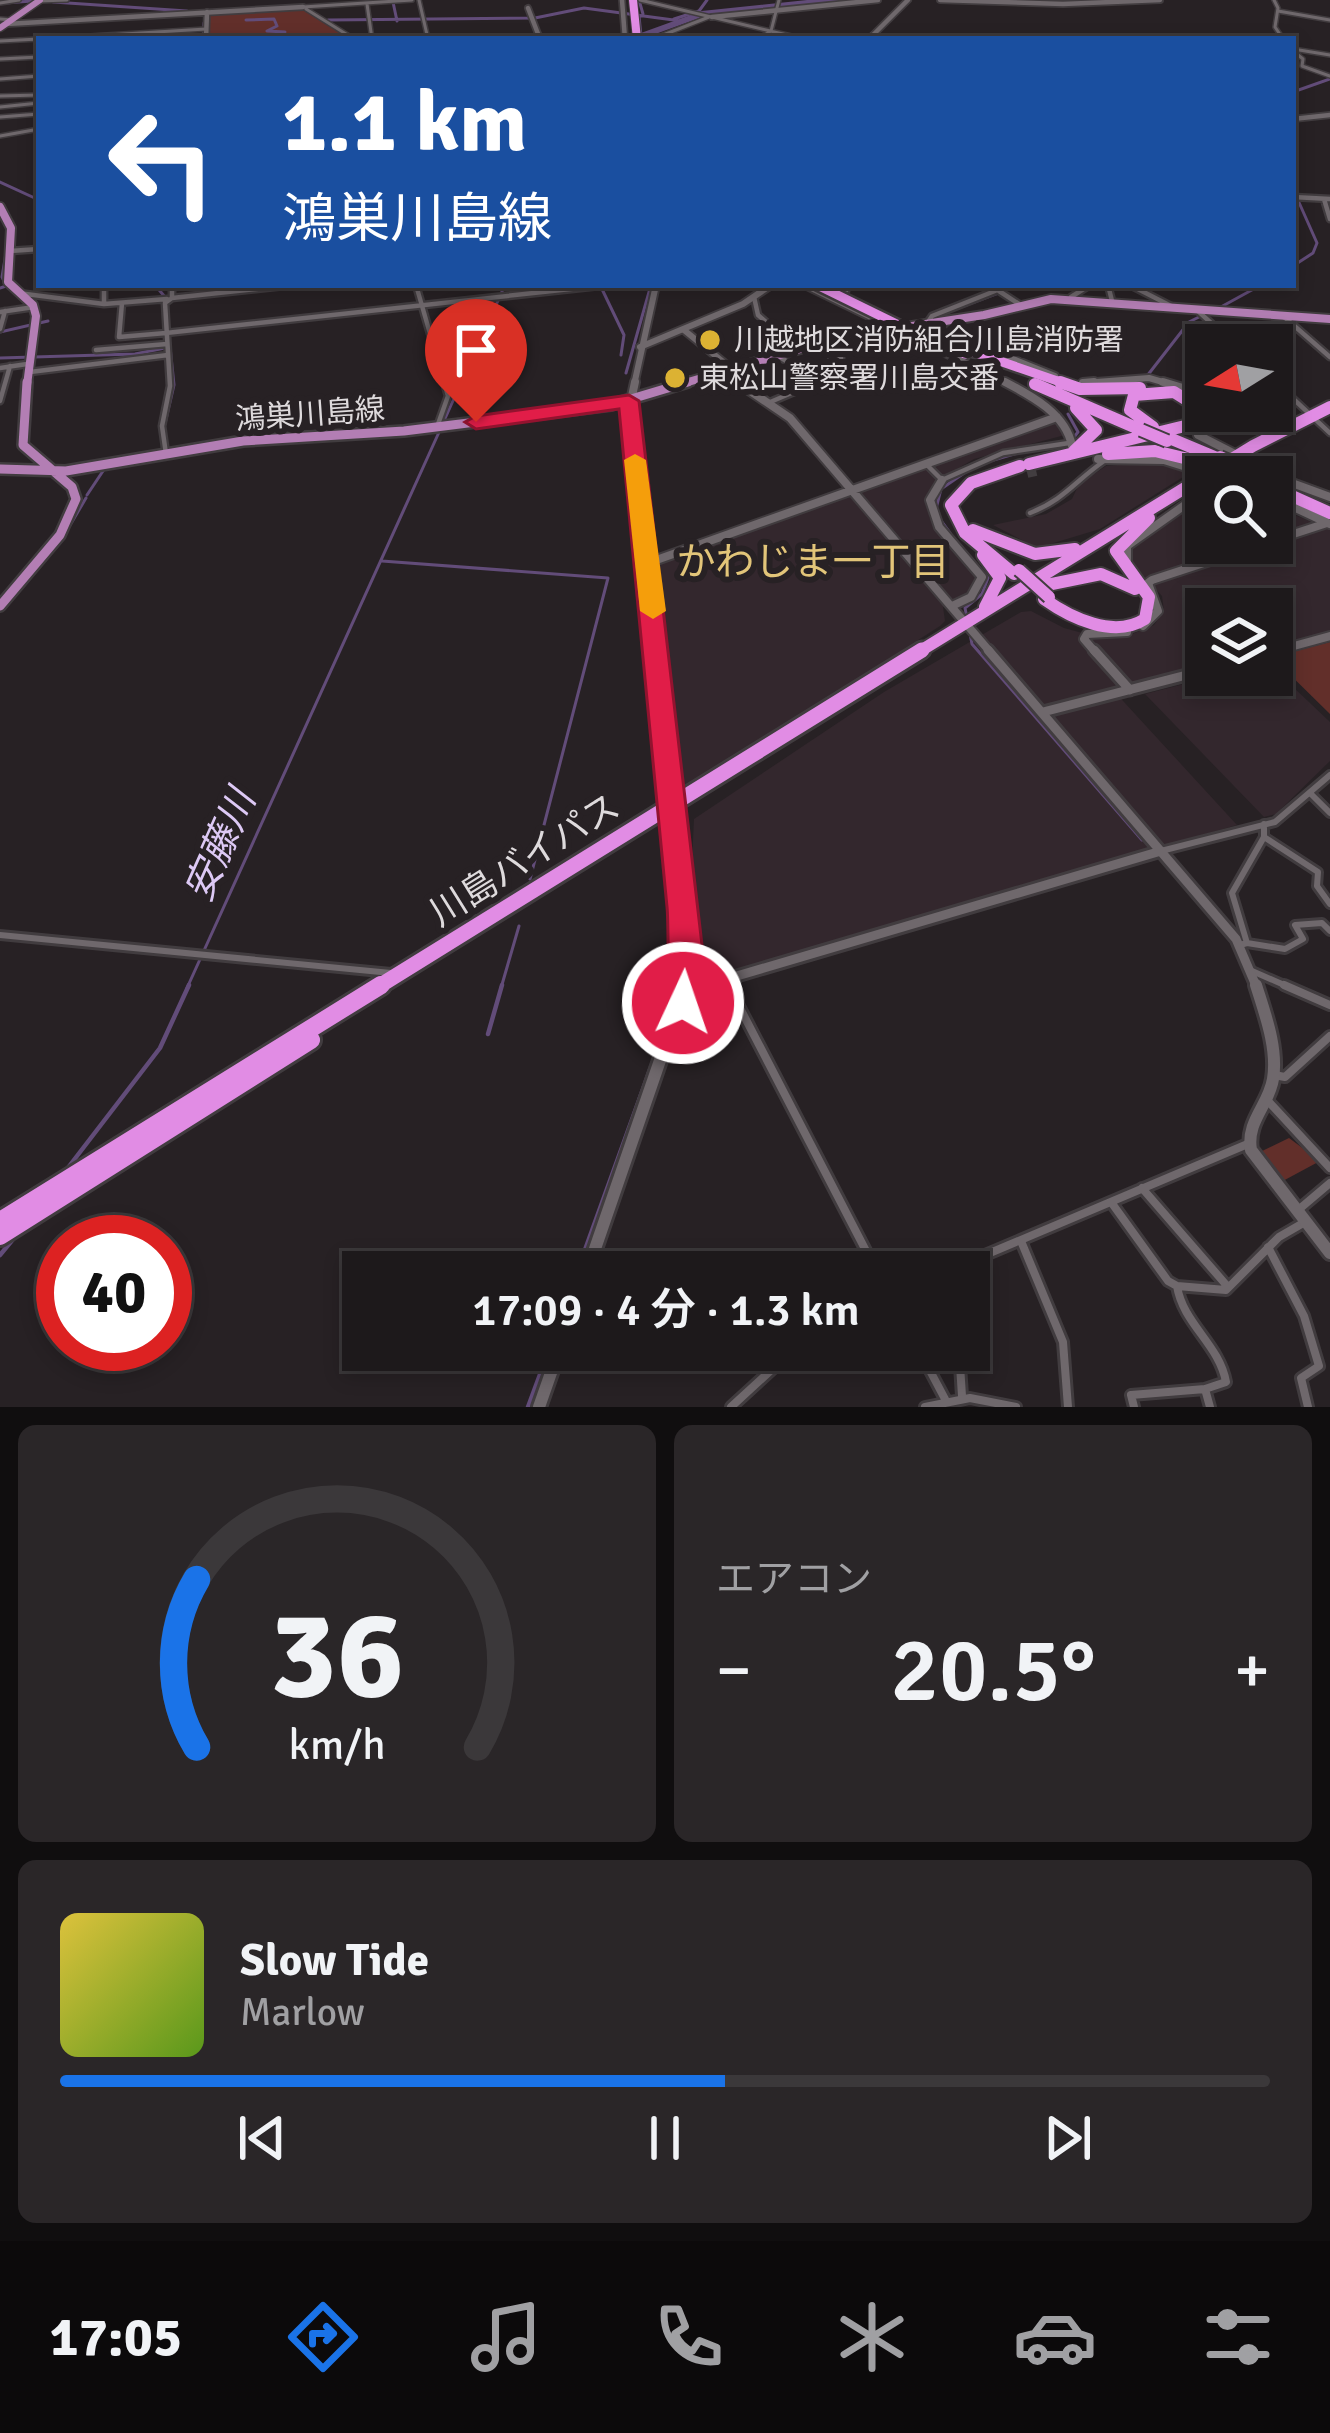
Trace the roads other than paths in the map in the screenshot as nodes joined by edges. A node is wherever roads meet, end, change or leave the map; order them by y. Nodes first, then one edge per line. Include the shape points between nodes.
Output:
1 (19, 0) edge
2 (39, 0) edge
3 (67, 0) edge
4 (208, 0) edge
5 (415, 0) edge
6 (525, 0) edge
7 (631, 0) edge
8 (779, 0) edge
9 (878, 0) edge
10 (908, 0) edge
11 (940, 0) edge
12 (1160, 0) edge
13 (1274, 0) edge
14 (366, 1) edge
15 (0, 3) edge
16 (285, 4) edge
17 (303, 7) junction
18 (528, 8) joint
19 (777, 9) junction
20 (1278, 11) junction
21 (207, 12) junction
22 (710, 16) junction
23 (1330, 20) edge
24 (5, 23) edge
25 (206, 29) junction
26 (771, 31) junction
27 (90, 36) edge
28 (206, 36) edge
29 (349, 36) edge
30 (372, 36) edge
31 (427, 36) edge
32 (539, 36) edge
33 (631, 36) edge
34 (660, 36) edge
35 (763, 36) edge
36 (792, 36) edge
37 (872, 36) edge
38 (1281, 36) edge
39 (36, 39) edge
40 (0, 41) edge
41 (1296, 50) edge
42 (1320, 53) junction
43 (1296, 54) edge
44 (1330, 55) edge
45 (36, 57) edge
46 (0, 59) edge
47 (1303, 62) junction
48 (36, 76) edge
49 (1330, 76) edge
50 (0, 79) edge
51 (9, 95) junction
52 (36, 95) edge
53 (0, 96) edge
54 (36, 103) edge
55 (4, 106) edge
56 (1330, 115) edge
57 (36, 116) edge
58 (0, 117) edge
59 (1296, 119) edge
60 (36, 130) edge
61 (0, 136) edge
62 (1296, 196) edge
63 (1327, 198) edge
64 (0, 206) edge
65 (1330, 219) edge
66 (7, 246) edge
67 (55, 288) edge
68 (104, 288) edge
69 (172, 288) edge
70 (265, 288) edge
71 (417, 288) edge
72 (580, 288) edge
73 (655, 288) edge
74 (765, 288) edge
75 (824, 288) edge
76 (1005, 288) edge
77 (1085, 288) edge
78 (1109, 288) edge
79 (1136, 288) edge
80 (830, 289) edge
81 (1000, 291) junction
82 (18, 292) junction
83 (51, 294) junction
84 (754, 297) junction
85 (1071, 297) junction
86 (170, 298) junction
87 (1112, 301) junction
88 (122, 303) junction
89 (104, 304) junction
90 (1019, 304) junction
91 (422, 305) junction
92 (1171, 305) junction
93 (34, 307) junction
94 (1195, 308) junction
95 (3, 312) edge
96 (1283, 316) junction
97 (1330, 320) edge
98 (1212, 324) edge
99 (919, 326) junction
100 (891, 328) junction
101 (0, 329) edge
102 (684, 330) junction
103 (166, 333) junction
104 (822, 342) junction
105 (167, 344) junction
106 (640, 346) junction
107 (96, 350) dead end
108 (798, 350) junction
109 (168, 355) junction
110 (778, 356) junction
111 (1330, 357) edge
112 (10, 366) junction
113 (0, 368) edge
114 (27, 368) junction
115 (1009, 370) junction
116 (728, 371) junction
117 (818, 381) junction
118 (1040, 387) junction
119 (1185, 389) edge
120 (1185, 393) edge
121 (0, 397) edge
122 (1293, 398) edge
123 (629, 401) junction
124 (768, 403) junction
125 (1085, 403) junction
126 (1330, 410) edge
127 (1055, 416) junction
128 (1313, 417) junction
129 (437, 427) junction
130 (1148, 428) junction
131 (1185, 430) edge
132 (1199, 432) edge
133 (1330, 433) edge
134 (1182, 439) junction
135 (1070, 443) joint
136 (166, 454) junction
137 (1058, 456) junction
138 (1201, 456) edge
139 (1201, 456) edge
140 (1240, 456) edge
141 (1101, 460) joint
142 (1185, 461) edge
143 (1185, 463) edge
144 (926, 465) junction
145 (1032, 468) junction
146 (0, 470) edge
147 (52, 472) junction
148 (943, 480) junction
149 (1185, 488) edge
150 (1293, 488) edge
151 (851, 490) junction
152 (1185, 491) edge
153 (1293, 494) edge
154 (1185, 496) edge
155 (1293, 497) edge
156 (1330, 497) edge
157 (1158, 511) junction
158 (1030, 513) dead end
159 (1329, 517) edge
160 (969, 531) junction
161 (1293, 532) edge
162 (1101, 539) junction
163 (648, 563) junction
164 (1204, 564) edge
165 (1148, 583) junction
166 (1045, 594) junction
167 (0, 606) edge
168 (952, 607) junction
169 (971, 621) junction
170 (1330, 636) edge
171 (1293, 646) edge
172 (1185, 676) edge
173 (1130, 690) junction
174 (1043, 712) junction
175 (1330, 775) edge
176 (1310, 793) junction
177 (671, 811) junction
178 (1330, 813) edge
179 (1264, 824) junction
180 (1264, 837) junction
181 (1161, 851) junction
182 (1330, 904) edge
183 (1330, 931) edge
184 (0, 934) edge
185 (1243, 945) junction
186 (1252, 971) junction
187 (400, 974) junction
188 (725, 980) junction
189 (686, 987) junction
190 (1330, 1005) edge
191 (1330, 1036) edge
192 (1274, 1076) junction
193 (1267, 1099) junction
194 (1250, 1143) junction
195 (1330, 1168) edge
196 (1330, 1184) edge
197 (1142, 1189) junction
198 (1111, 1202) junction
199 (1301, 1216) junction
200 (14, 1221) edge
201 (1020, 1240) junction
202 (1268, 1247) junction
203 (594, 1251) edge
204 (866, 1251) edge
205 (990, 1253) edge
206 (1330, 1253) edge
207 (1178, 1286) junction
208 (1228, 1287) junction
209 (552, 1371) edge
210 (770, 1371) edge
211 (930, 1371) edge
212 (960, 1371) edge
213 (1205, 1389) junction
214 (962, 1396) junction
215 (945, 1399) junction
216 (539, 1407) edge
217 (730, 1407) edge
218 (925, 1407) edge
219 (1016, 1407) edge
220 (1068, 1407) edge
221 (1133, 1407) edge
222 (1210, 1407) edge
223 (1308, 1407) edge

1 - 15 street
2 - 3 street
2 - 24 main road
4 - 21 street
5 - 14 street
5 - 31 street
6 - 18 street
7 - 22 street
7 - 33 highway
8 - 19 street
9 - 19 street
10 - 37 street
11 - 12 street
13 - 20 street
14 - 17 street
14 - 30 street
16 - 17 street
16 - 21 street
17 - 29 street
18 - 32 street
19 - 22 street
19 - 26 street
20 - 23 street
20 - 38 street
21 - 24 street
21 - 25 street
22 - 26 street
22 - 34 street
25 - 27 street
25 - 28 street
26 - 35 street
26 - 36 street
39 - 40 street
41 - 42 street
42 - 44 street
42 - 47 street
43 - 47 street
45 - 46 street
47 - 49 street
48 - 50 street
51 - 52 street
51 - 53 street
51 - 55 street
54 - 55 street
56 - 59 street
57 - 58 street
60 - 61 street
62 - 63 street
63 - 65 street
64 - 66 main road via 11,224
66 - 82 main road via 6,276
67 - 83 street
68 - 89 street
69 - 86 street
70 - 86 street
71 - 91 street
72 - 91 street
73 - 106 street
74 - 84 street
75 - 99 highway, bridge
76 - 81 street
77 - 85 street
78 - 87 street
79 - 92 street
80 - 99 highway, bridge
80 - 100 street
81 - 90 street
81 - 99 street
82 - 83 street
82 - 93 main road
83 - 89 street
84 - 102 street
84 - 108 street via 758,315
85 - 87 main road, 鴻巣川島線
85 - 90 main road, 鴻巣川島線
86 - 88 street
86 - 103 street
87 - 92 main road, 鴻巣川島線
88 - 89 street
88 - 103 street via 119,337
90 - 99 main road, 鴻巣川島線
91 - 103 street
91 - 129 street via 448,396
92 - 94 main road, 鴻巣川島線
93 - 95 street
93 - 114 main road
94 - 96 main road, 鴻巣川島線
94 - 98 street
95 - 101 street
96 - 97 main road, 鴻巣川島線
96 - 111 street
99 - 100 main road, 鴻巣川島線
99 - 115 highway
99 - 115 street
99 - 115 highway
100 - 104 main road, 鴻巣川島線
100 - 115 street
102 - 106 street
102 - 116 street
103 - 105 street
104 - 108 main road, 鴻巣川島線
104 - 117 street via 841,358 831,361 843,371
105 - 107 street
105 - 109 street
106 - 123 street
108 - 110 main road, 鴻巣川島線
109 - 114 street
109 - 136 street
110 - 116 main road, 鴻巣川島線
110 - 117 street
112 - 113 street
112 - 114 street
112 - 121 street
114 - 147 main road via 23,445
115 - 118 highway
115 - 119 street via 1078,383 1149,378
115 - 120 highway via 1102,391
115 - 125 highway
115 - 127 street
116 - 123 main road, 鴻巣川島線
116 - 124 street
117 - 124 street
118 - 125 highway
118 - 137 highway via 1081,410 1096,430 1086,445
122 - 128 street
123 - 129 main road, 鴻巣川島線
123 - 163 street
124 - 151 street
125 - 130 highway
126 - 128 highway, 川島バイパス
127 - 135 street
127 - 144 street
128 - 133 street
128 - 140 highway, 川島バイパス
129 - 136 main road, 鴻巣川島線 via 254,439
130 - 134 highway, bridge
130 - 137 highway via 1130,410 1134,395 1174,392 1202,409 1185,426
131 - 145 highway
132 - 134 street
134 - 138 highway
134 - 139 street
135 - 148 street via 986,458
136 - 147 main road, 鴻巣川島線
137 - 145 highway
141 - 143 street
141 - 158 street via 1063,500
142 - 145 highway via 1142,450
144 - 148 street
144 - 151 street
145 - 160 highway via 969,488 958,506
146 - 147 main road, 鴻巣川島線
147 - 167 main road via 76,494 74,512
148 - 168 street via 930,500 933,518 982,577 971,597
149 - 162 highway, 川島バイパス
150 - 156 street
151 - 163 street
151 - 168 street
152 - 157 highway, 川島バイパス
153 - 159 highway
154 - 165 street via 1124,550
155 - 159 street
157 - 166 highway, 川島バイパス
157 - 166 highway via 1116,551 1148,593 1145,616 1119,626 1087,624
159 - 161 street
160 - 162 highway via 1039,556
160 - 166 highway, bridge
160 - 169 highway via 1000,578
162 - 169 highway, 川島バイパス
163 - 177 street
164 - 165 street
165 - 173 street via 1159,611 1150,622 1084,639
166 - 166 highway via 1102,623 1132,617 1142,600 1127,582 1101,573 1077,573
166 - 169 highway, 川島バイパス
168 - 169 street
169 - 174 street
169 - 177 highway, 川島バイパス
170 - 171 street
172 - 173 street
173 - 174 street
174 - 181 street
175 - 176 street
176 - 178 street
176 - 179 street
177 - 187 highway, 川島バイパス
177 - 189 street
177 - 200 highway, 川島バイパス
179 - 180 street
179 - 181 street
180 - 182 street via 1318,872
180 - 185 street via 1232,893
181 - 185 street
181 - 188 street
183 - 185 street via 1322,922 1295,926 1303,939 1285,949
184 - 187 street
185 - 186 street
186 - 190 street
186 - 192 street
187 - 200 highway, 川島バイパス via 52,1189
188 - 189 street
188 - 204 street
189 - 203 street
191 - 192 street via 1285,1076
192 - 193 street
193 - 194 street
193 - 195 street
194 - 197 street
194 - 199 street
196 - 199 street
197 - 198 street
197 - 208 street
198 - 201 street
198 - 207 street
199 - 202 street
199 - 206 street
201 - 205 street
201 - 220 street via 1068,1349
202 - 208 street
202 - 223 street via 1315,1349 1318,1369 1301,1378
207 - 208 street
207 - 213 street via 1184,1314 1226,1375
209 - 216 street
210 - 217 street
211 - 215 street
212 - 214 street
213 - 221 street via 1131,1395
213 - 222 street
214 - 215 street
214 - 219 street
215 - 218 street

